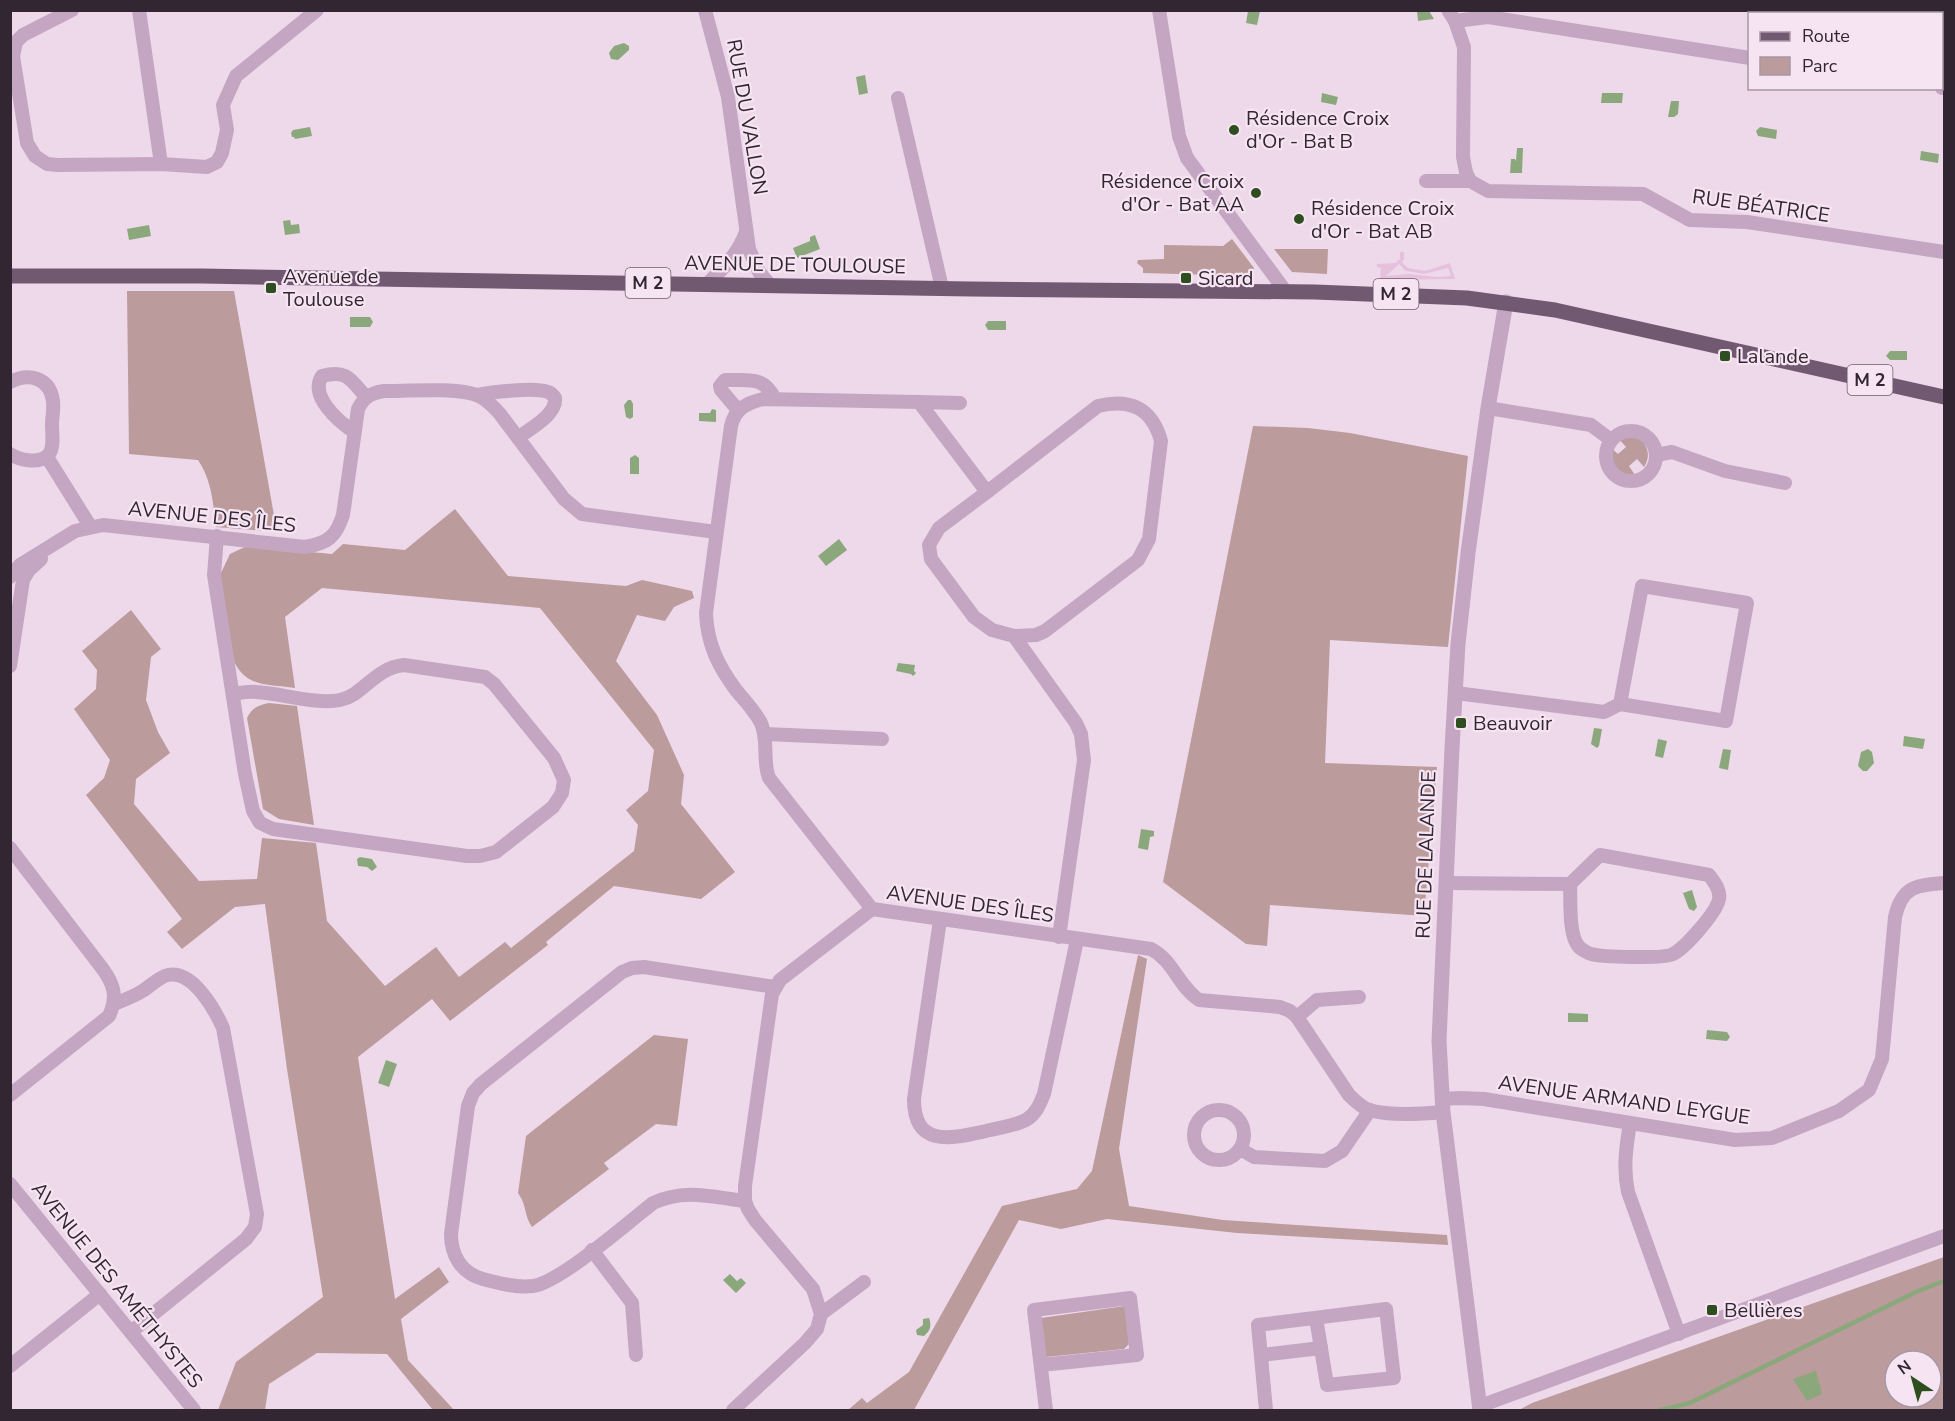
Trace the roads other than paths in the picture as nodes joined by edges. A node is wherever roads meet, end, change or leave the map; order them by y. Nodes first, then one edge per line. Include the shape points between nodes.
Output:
1 (72, 10) edge
2 (139, 10) edge
3 (317, 10) edge
4 (705, 10) edge
5 (1159, 10) edge
6 (1452, 16) edge
7 (1748, 58) edge
8 (898, 98) dead end
9 (161, 164) junction
10 (1426, 181) dead end
11 (1470, 181) junction
12 (746, 232) junction
13 (1944, 252) edge
14 (10, 276) edge
15 (707, 284) junction
16 (770, 285) junction
17 (942, 288) junction
18 (1286, 292) junction
19 (1506, 302) junction
20 (10, 382) edge
21 (477, 395) junction
22 (366, 397) junction
23 (1944, 397) edge
24 (776, 399) junction
25 (919, 402) junction
26 (960, 403) dead end
27 (1488, 408) junction
28 (738, 410) junction
29 (354, 432) junction
30 (518, 438) junction
31 (1611, 441) junction
32 (10, 454) edge
33 (1656, 455) junction
34 (47, 457) junction
35 (1785, 483) dead end
36 (987, 492) junction
37 (90, 526) junction
38 (75, 531) junction
39 (716, 532) junction
40 (217, 536) junction
41 (10, 577) edge
42 (1014, 636) junction
43 (10, 666) edge
44 (1456, 693) junction
45 (232, 694) junction
46 (1620, 704) junction
47 (765, 734) junction
48 (882, 739) dead end
49 (12, 854) edge
50 (1447, 883) junction
51 (1944, 883) edge
52 (1570, 884) junction
53 (872, 909) junction
54 (940, 920) junction
55 (1059, 937) junction
56 (1077, 940) junction
57 (776, 987) junction
58 (1359, 997) dead end
59 (114, 1004) junction
60 (1297, 1017) junction
61 (10, 1095) edge
62 (1442, 1105) junction
63 (1370, 1110) junction
64 (1630, 1123) junction
65 (1240, 1149) dead end
66 (10, 1184) edge
67 (745, 1201) junction
68 (1944, 1236) edge
69 (592, 1250) junction
70 (864, 1282) dead end
71 (100, 1294) junction
72 (821, 1314) junction
73 (1316, 1318) junction
74 (131, 1332) junction
75 (1679, 1334) junction
76 (1321, 1348) junction
77 (636, 1355) dead end
78 (1261, 1355) junction
79 (1041, 1365) junction
80 (10, 1366) edge
81 (1480, 1408) edge
82 (194, 1410) edge
83 (733, 1410) edge
84 (1046, 1410) edge
85 (1266, 1410) edge

1 - 9 street via 16,42 13,56 27,143 35,156 47,164
2 - 9 street
3 - 9 street via 236,76 223,105 227,130 217,162 207,167
4 - 12 street, RUE DU VALLON via 728,96
5 - 18 street via 1177,126 1187,158
6 - 7 street via 1488,17
6 - 11 street via 1464,47 1463,157
8 - 17 street
10 - 11 street, RUE BÉATRICE
11 - 13 street, RUE BÉATRICE via 1488,191 1643,194 1690,220 1747,222
12 - 15 street via 741,247
12 - 16 street, RUE DU VALLON via 754,263
14 - 15 main road, AVENUE DE TOULOUSE / M 2
15 - 16 main road, AVENUE DE TOULOUSE / M 2
16 - 17 main road, AVENUE DE TOULOUSE / M 2
17 - 18 main road, AVENUE DE TOULOUSE / M 2
18 - 19 main road, AVENUE DE TOULOUSE / M 2
19 - 23 main road, M 2
19 - 27 street, RUE DE LALANDE
20 - 34 street via 32,377 42,380 49,389 53,400 52,448
21 - 22 street via 384,391
21 - 30 street via 494,408
21 - 30 street via 550,392 556,404 551,412
22 - 29 street, AVENUE DES ÎLES via 358,409
22 - 29 street via 349,377 340,373 322,376 319,381 321,399
24 - 25 street
24 - 28 street via 753,401
24 - 28 street via 760,381 725,380 721,390
25 - 26 street
25 - 36 street
27 - 31 street via 1591,425
27 - 44 street, RUE DE LALANDE via 1468,554
28 - 39 street, AVENUE DES ÎLES via 731,426
29 - 40 street, AVENUE DES ÎLES via 343,515 339,529 330,538 305,547
30 - 39 street via 564,499 582,514
31 - 33 street via 1619,433 1640,432 1652,441
31 - 33 street via 1606,450 1607,464 1621,480 1642,479 1653,469
32 - 34 street via 23,460
33 - 35 street via 1672,452 1725,471
34 - 37 street
36 - 42 street via 939,528 932,537 929,553 974,617 992,630
36 - 42 street via 1098,406 1109,403 1138,407 1157,427 1161,441 1149,539 1138,560 1055,625 1036,634
37 - 38 street, AVENUE DES ÎLES
37 - 40 street, AVENUE DES ÎLES
38 - 41 street, AVENUE DES ÎLES via 20,565
38 - 43 street, AVENUE DES ÎLES via 37,562 23,580
39 - 47 street, AVENUE DES ÎLES via 706,613 709,639 720,666 757,715
40 - 45 street via 214,575
42 - 55 street via 1076,723 1083,747
44 - 46 street via 1604,712
44 - 50 street, RUE DE LALANDE
45 - 45 street via 253,811 260,823 273,829 480,856 504,846 553,807 562,793 564,780 554,758 485,676 404,664 382,671 341,700 255,692
46 - 46 street via 1726,721 1746,603 1642,586
47 - 48 street
47 - 53 street, AVENUE DES ÎLES via 764,758 769,778
49 - 59 street via 110,979
50 - 52 street
50 - 62 street, RUE DE LALANDE via 1439,1041
51 - 64 street, AVENUE ARMAND LEYGUE via 1919,885 1898,903 1882,1059 1869,1090 1839,1111 1772,1138 1736,1140
52 - 52 street via 1573,937 1580,948 1591,954 1672,955 1716,909 1720,897 1708,875 1600,855
53 - 54 street, AVENUE DES ÎLES
53 - 57 street via 788,973
54 - 55 street, AVENUE DES ÎLES
54 - 56 street via 914,1100 917,1120 930,1135 940,1138 1013,1125 1034,1113 1044,1094
55 - 56 street, AVENUE DES ÎLES
56 - 60 street, AVENUE DES ÎLES via 1142,947 1157,953 1199,1000 1280,1007
57 - 67 street via 768,1017
57 - 69 street via 632,968 622,972 473,1093 451,1234 451,1248 458,1262 477,1277 532,1286 555,1277
58 - 60 street via 1317,1000
59 - 61 street via 109,1016
59 - 74 street via 168,975 181,975 216,1011 223,1028 257,1214 255,1227 246,1239
60 - 63 street via 1349,1095
62 - 63 street via 1408,1114
62 - 64 street, AVENUE ARMAND LEYGUE via 1460,1098 1484,1100
62 - 81 street, RUE DE LALANDE
63 - 65 street via 1342,1151 1325,1161 1254,1157
64 - 75 street via 1625,1162 1628,1192
66 - 71 street, AVENUE DES AMÉTHYSTES
67 - 69 street via 676,1194 653,1203
67 - 72 street via 755,1220 813,1289
68 - 75 street
69 - 77 street via 632,1303
70 - 72 street
71 - 74 street, AVENUE DES AMÉTHYSTES
71 - 80 street
72 - 83 street via 817,1329 805,1343
73 - 76 street
73 - 76 street via 1386,1309 1394,1377 1327,1385
73 - 78 street via 1258,1325
74 - 82 street, AVENUE DES AMÉTHYSTES
75 - 81 street
76 - 78 street
78 - 85 street
79 - 79 street via 1034,1310 1130,1298 1137,1355
79 - 84 street

